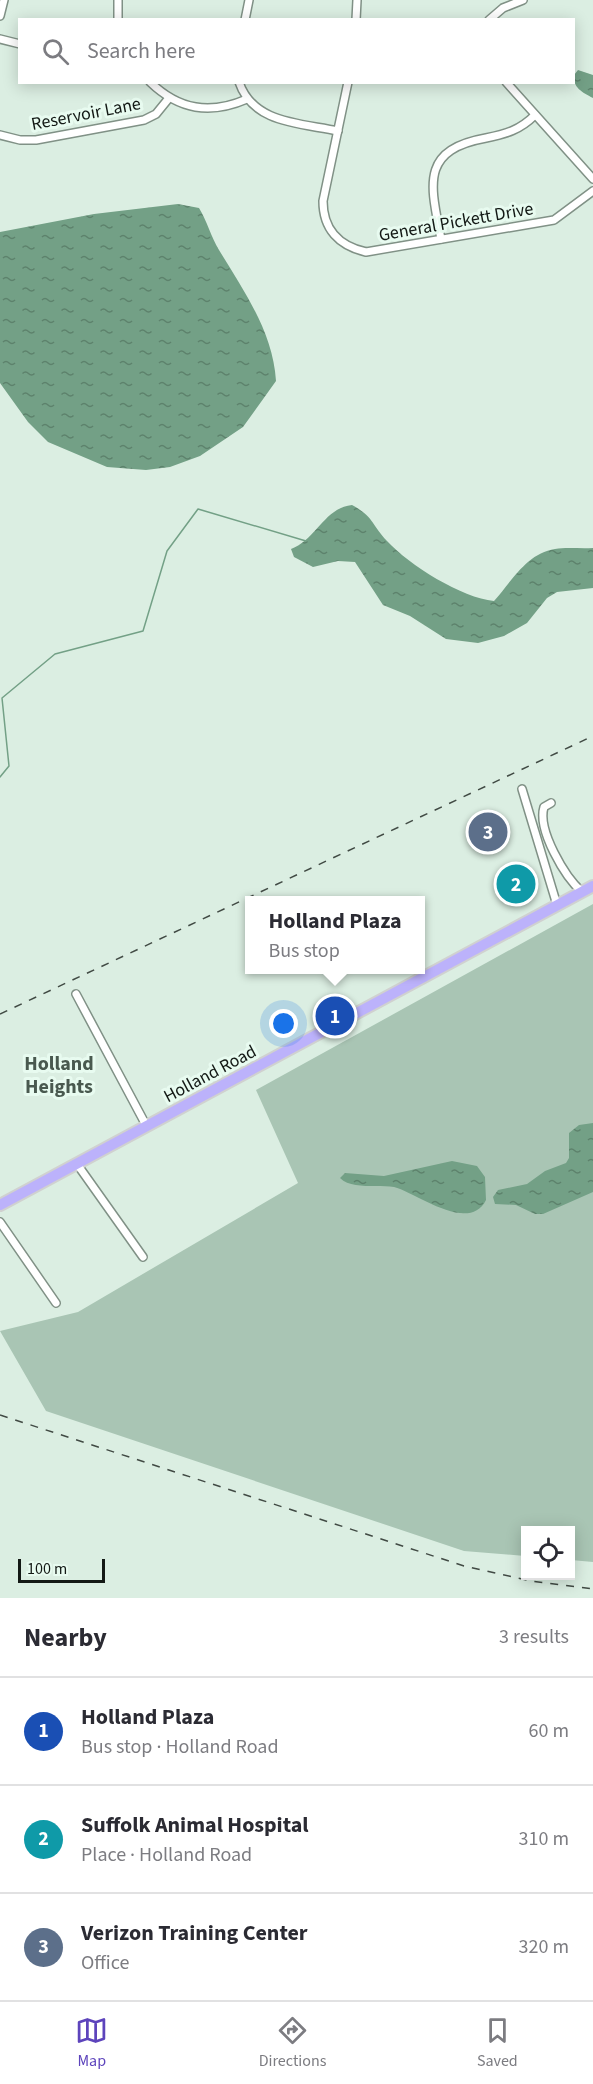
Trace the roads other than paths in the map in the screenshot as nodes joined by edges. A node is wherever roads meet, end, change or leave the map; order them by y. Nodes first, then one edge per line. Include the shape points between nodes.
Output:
1 (4, 0) edge
2 (118, 0) edge
3 (249, 0) edge
4 (357, 0) edge
5 (523, 0) edge
6 (0, 16) edge
7 (118, 18) edge
8 (245, 18) edge
9 (356, 18) edge
10 (491, 18) edge
11 (0, 39) edge
12 (18, 44) edge
13 (152, 84) edge
14 (240, 84) edge
15 (348, 84) edge
16 (508, 84) edge
17 (170, 98) junction
18 (247, 99) junction
19 (535, 115) junction
20 (338, 131) junction
21 (0, 135) edge
22 (593, 179) edge
23 (593, 191) edge
24 (441, 239) junction
25 (522, 789) dead end
26 (551, 803) dead end
27 (593, 886) edge
28 (582, 892) junction
29 (557, 905) junction
30 (76, 994) dead end
31 (147, 1127) junction
32 (77, 1164) junction
33 (1, 1203) edge
34 (0, 1222) edge
35 (143, 1257) dead end
36 (56, 1303) dead end

1 - 6 street
2 - 7 street
3 - 8 street
4 - 9 street
5 - 10 street
11 - 12 street
13 - 17 street
14 - 18 street
15 - 20 street, General Pickett Drive
16 - 19 street
17 - 18 street via 207,110
17 - 21 street, Reservoir Lane via 156,114 138,122 36,140
18 - 20 street via 271,117
19 - 22 street
19 - 24 street via 514,131 452,147 438,162 433,190
20 - 24 street, General Pickett Drive via 323,216 342,243 366,252
23 - 24 street, General Pickett Drive via 554,220
25 - 29 street
26 - 28 street via 542,813 552,844 561,868
27 - 28 main road, Holland Road
28 - 29 main road, Holland Road
29 - 31 main road, Holland Road
30 - 31 street
31 - 32 main road, Holland Road
32 - 33 main road, Holland Road
32 - 35 street
34 - 36 street

